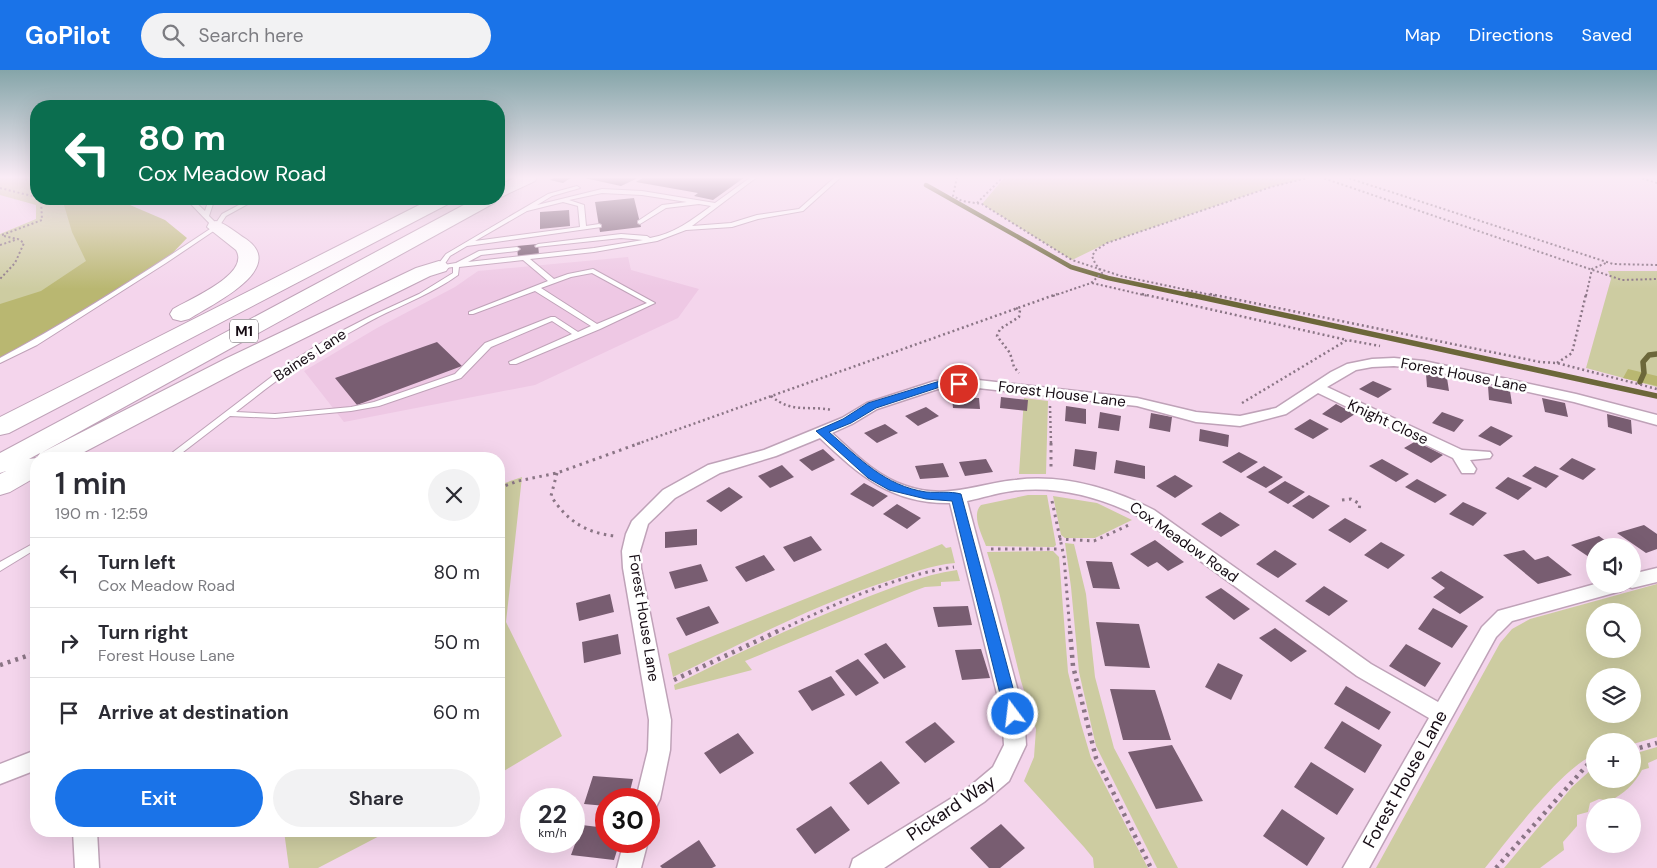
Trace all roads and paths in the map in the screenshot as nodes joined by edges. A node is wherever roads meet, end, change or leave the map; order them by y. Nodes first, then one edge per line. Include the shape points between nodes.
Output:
1 (42, 214) edge
2 (204, 214) edge
3 (211, 214) edge
4 (225, 214) edge
5 (414, 214) edge
6 (460, 214) edge
7 (517, 214) edge
8 (582, 214) edge
9 (652, 214) edge
10 (704, 214) edge
11 (774, 214) edge
12 (998, 214) edge
13 (1193, 214) edge
14 (1430, 214) edge
15 (1460, 214) edge
16 (211, 222) junction
17 (640, 222) dead end
18 (599, 226) dead end
19 (583, 228) junction
20 (685, 228) junction
21 (1, 235) edge
22 (18, 239) junction
23 (657, 239) junction
24 (0, 245) edge
25 (466, 245) junction
26 (538, 246) dead end
27 (518, 249) dead end
28 (525, 258) junction
29 (1607, 262) junction
30 (1657, 265) edge
31 (448, 266) junction
32 (1592, 269) junction
33 (1099, 270) junction
34 (0, 279) edge
35 (1657, 279) edge
36 (552, 281) junction
37 (1091, 283) junction
38 (536, 288) junction
39 (1016, 308) junction
40 (471, 313) dead end
41 (597, 327) junction
42 (578, 335) junction
43 (1347, 340) dead end
44 (0, 361) edge
45 (514, 362) dead end
46 (1557, 364) junction
47 (1318, 388) junction
48 (1657, 389) edge
49 (1050, 393) junction
50 (771, 396) junction
51 (0, 414) edge
52 (230, 414) junction
53 (1657, 420) edge
54 (847, 421) junction
55 (0, 427) edge
56 (821, 431) junction
57 (63, 452) edge
58 (178, 452) edge
59 (1484, 455) dead end
60 (0, 464) edge
61 (30, 469) edge
62 (557, 473) junction
63 (1051, 483) junction
64 (0, 486) edge
65 (505, 486) edge
66 (957, 497) junction
67 (1342, 500) dead end
68 (1359, 510) dead end
69 (1148, 514) junction
70 (635, 534) junction
71 (1059, 539) junction
72 (30, 549) edge
73 (1060, 549) junction
74 (972, 557) junction
75 (0, 567) edge
76 (1657, 575) edge
77 (1641, 579) edge
78 (1587, 593) edge
79 (30, 654) edge
80 (0, 665) edge
81 (655, 689) junction
82 (1441, 714) junction
83 (1657, 743) edge
84 (1641, 747) edge
85 (30, 762) edge
86 (1586, 766) edge
87 (0, 774) edge
88 (650, 788) edge
89 (85, 837) edge
90 (633, 853) edge
91 (87, 868) edge
92 (629, 868) edge
93 (862, 868) edge
94 (1152, 868) edge
95 (1355, 868) edge
96 (1496, 868) edge

1 - 21 path via 42,220
2 - 16 lane
3 - 16 lane
4 - 16 lane
5 - 55 highway, M1
6 - 60 highway, M1
7 - 25 lane
8 - 19 lane
9 - 17 lane
10 - 20 lane
11 - 20 lane via 732,225
12 - 33 path via 1072,260
13 - 33 path via 1107,243 1092,257 1092,263
14 - 32 path
15 - 29 path
16 - 44 lane via 164,262 34,344
16 - 51 highway via 250,255 248,267 236,281
18 - 19 lane
19 - 25 lane
20 - 23 lane
21 - 22 path
22 - 24 path
22 - 34 path via 24,242 23,249
23 - 26 lane via 621,236
23 - 28 lane
25 - 31 lane via 448,255
27 - 31 lane via 479,253
28 - 31 lane
28 - 36 lane
29 - 30 path
29 - 32 path
31 - 52 lane, Baines Lane via 456,274 422,295 334,338 287,369
31 - 57 highway via 423,272 326,318
32 - 35 path via 1622,280
32 - 46 path via 1572,353
33 - 37 path via 1102,274
33 - 46 path
36 - 38 lane
36 - 41 lane via 570,274 594,271 652,303
37 - 39 path
37 - 43 path
38 - 40 lane
38 - 41 lane
39 - 49 path via 1020,310 1019,317 1000,329 997,336 1009,350 1017,372 1046,386
39 - 50 path
41 - 42 lane
42 - 45 lane
42 - 52 lane via 553,318 488,345 458,376 376,404 274,416
46 - 48 path
47 - 49 street, Forest House Lane via 1280,412 1240,421 1196,417 1137,402
47 - 53 street, Forest House Lane via 1352,368 1394,362 1424,365 1576,398
47 - 59 street, Knight Close via 1464,462
49 - 54 street, Forest House Lane via 978,384 940,384 872,406
49 - 63 path
50 - 54 path via 788,408 824,408 840,414
50 - 62 path
52 - 58 lane, Baines Lane
54 - 56 street, Forest House Lane
56 - 66 street, Cox Meadow Road via 872,476 893,488 923,495
56 - 70 street, Forest House Lane via 770,454 714,469 669,494 641,521
61 - 64 highway
62 - 65 path
62 - 70 path via 551,496 572,524 613,536
63 - 66 street, Cox Meadow Road via 1016,485
63 - 69 street, Cox Meadow Road via 1096,492 1124,501
63 - 71 path
66 - 74 street, Pickard Way
67 - 68 path via 1351,499 1360,504
69 - 71 path via 1094,541
69 - 82 street, Cox Meadow Road via 1364,670
70 - 81 street, Forest House Lane via 632,568
71 - 73 path
72 - 75 lane
73 - 74 path
73 - 94 path via 1065,566 1073,666 1096,758
74 - 81 path via 870,592 789,625
74 - 93 street, Pickard Way via 1013,714 1015,745 1000,774 976,795
76 - 77 street
78 - 82 street, Forest House Lane via 1505,616 1489,632
79 - 80 path
81 - 88 street, Forest House Lane via 660,720 659,750
82 - 95 street, Forest House Lane
83 - 84 path
85 - 87 street
86 - 96 path
89 - 91 street
90 - 92 street

